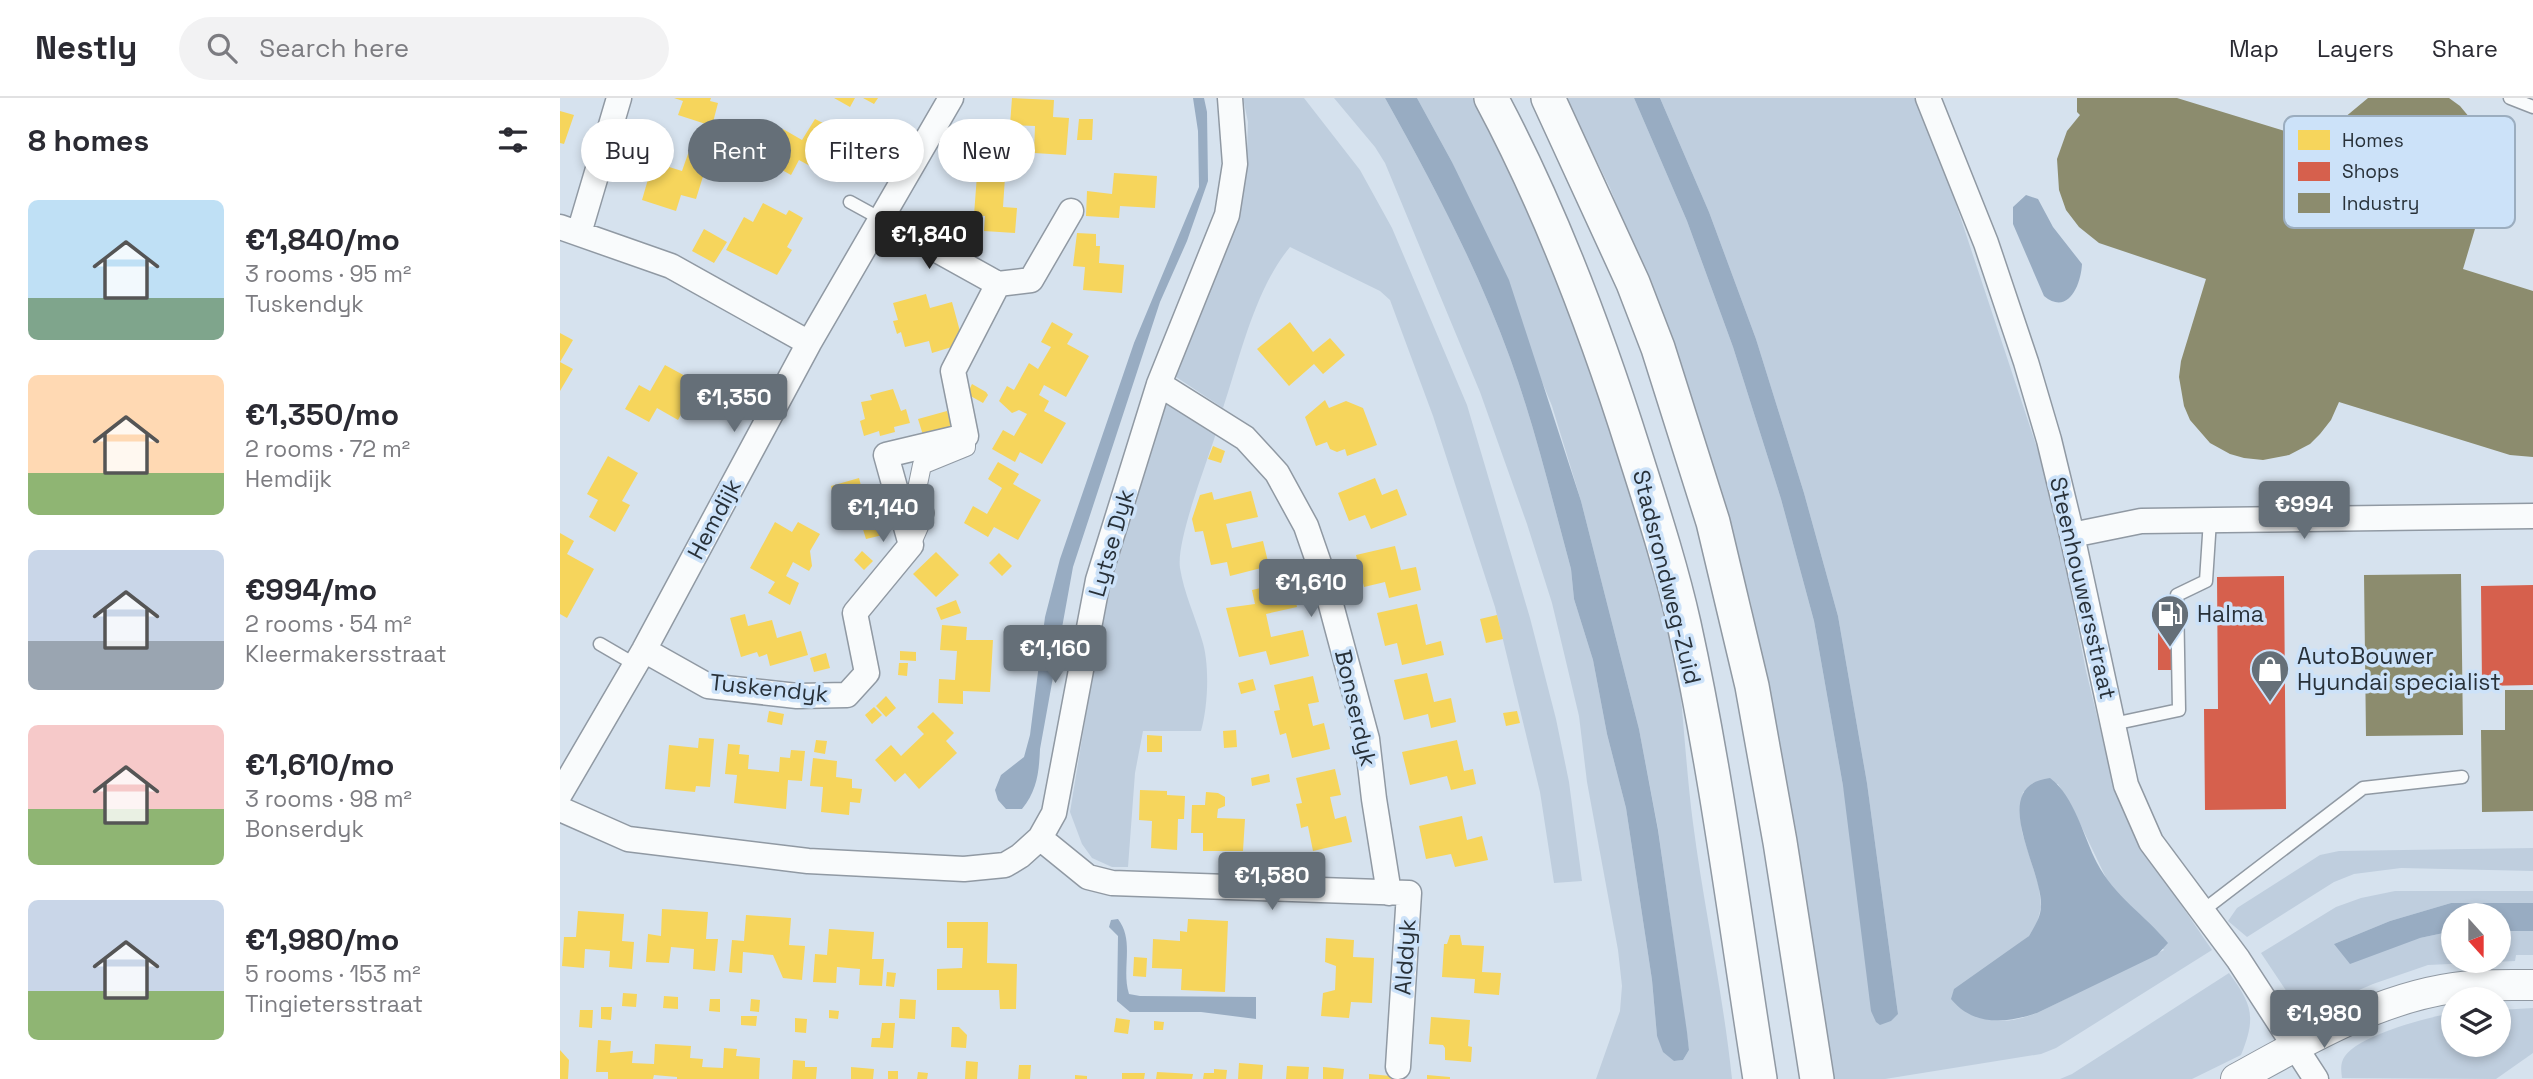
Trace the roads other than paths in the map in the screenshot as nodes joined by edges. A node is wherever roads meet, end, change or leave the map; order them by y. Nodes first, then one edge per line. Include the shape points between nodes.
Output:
1 (619, 98) edge
2 (951, 98) edge
3 (1230, 98) edge
4 (1491, 98) edge
5 (1548, 98) edge
6 (1928, 98) edge
7 (2510, 98) edge
8 (2533, 107) edge
9 (850, 202) dead end
10 (1071, 211) dead end
11 (881, 219) junction
12 (569, 230) edge
13 (998, 284) junction
14 (809, 343) junction
15 (1159, 384) junction
16 (966, 436) junction
17 (2533, 516) edge
18 (2210, 520) junction
19 (2072, 535) junction
20 (911, 545) junction
21 (600, 644) dead end
22 (640, 657) junction
23 (2113, 724) junction
24 (2462, 777) dead end
25 (560, 794) edge
26 (560, 809) edge
27 (1040, 838) junction
28 (1389, 893) junction
29 (2202, 912) junction
30 (2533, 985) edge
31 (2294, 1047) junction
32 (1398, 1067) dead end
33 (1760, 1079) edge
34 (1817, 1079) edge
35 (2236, 1079) edge
36 (2316, 1079) edge

1 - 12 street
2 - 11 street, Hemdijk
3 - 15 street, Lytse Dyk via 1235,164 1227,215
4 - 33 main road, Stadsrondweg-Zuid via 1536,189 1590,324 1670,574 1706,737
5 - 34 main road via 1633,283 1713,522 1752,686
6 - 19 street, Steenhouwersstraat via 1986,243 2026,362
7 - 8 lane
9 - 11 lane
10 - 13 street via 1031,279
11 - 13 street
11 - 14 street, Hemdijk
12 - 14 street via 671,267
13 - 16 street via 953,371
14 - 22 street, Hemdijk
15 - 27 street, Lytse Dyk via 1098,580 1056,805
15 - 28 street, Bonserdyk via 1245,438 1277,472 1306,527 1367,739
16 - 20 street, Tuskendyk via 966,447 922,465 917,489 925,513
16 - 20 street via 886,456
17 - 18 street
18 - 19 street via 2141,521
18 - 23 lane via 2206,581 2177,595 2179,710
19 - 23 street, Steenhouwersstraat
20 - 22 street, Tuskendyk via 855,613 867,673 847,695 797,696 708,686
21 - 22 lane
22 - 25 street, Hemdijk
23 - 29 street, Steenhouwersstraat via 2126,785 2151,842
24 - 29 lane via 2363,788
26 - 27 street, Lytse Dyk via 628,839 830,863 964,869 1005,865
27 - 28 street, Alddyk via 1088,877 1112,883
28 - 32 street, Alddyk via 1409,894
29 - 31 street, Steenhouwersstraat
30 - 31 street via 2454,988 2416,996
31 - 35 street
31 - 36 street, Steenhouwersstraat

